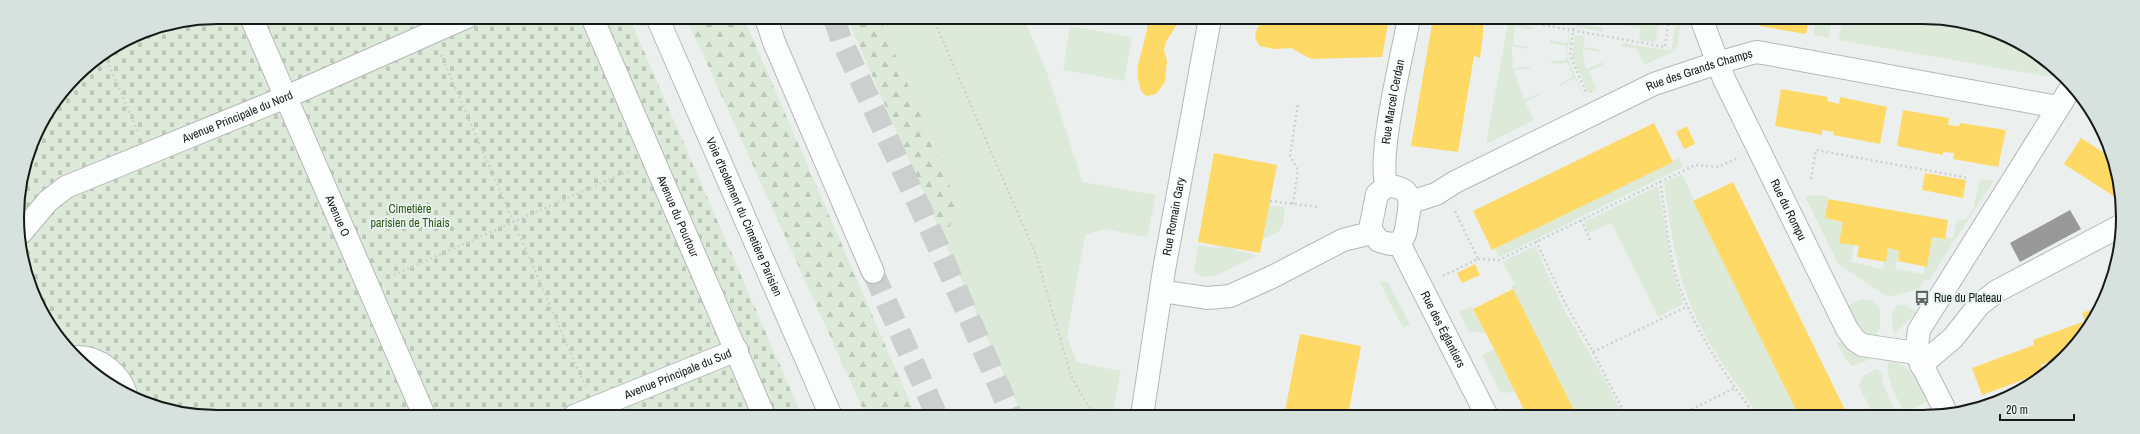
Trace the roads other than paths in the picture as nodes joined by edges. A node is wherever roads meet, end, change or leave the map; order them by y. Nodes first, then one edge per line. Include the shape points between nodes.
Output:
1 (254, 24) edge
2 (451, 24) edge
3 (595, 24) edge
4 (660, 24) edge
5 (768, 24) edge
6 (1209, 24) edge
7 (1408, 24) edge
8 (1703, 24) edge
9 (1717, 63) junction
10 (2069, 91) edge
11 (286, 97) junction
12 (2058, 107) junction
13 (1386, 186) junction
14 (1410, 202) junction
15 (2116, 228) edge
16 (24, 230) edge
17 (1372, 233) junction
18 (1399, 243) junction
19 (873, 272) tunnel mouth
20 (1161, 291) junction
21 (737, 350) junction
22 (1919, 358) junction
23 (88, 360) edge
24 (123, 385) edge
25 (1944, 409) edge
26 (421, 410) edge
27 (589, 410) edge
28 (762, 410) edge
29 (828, 410) edge
30 (1143, 410) edge
31 (1484, 410) edge

1 - 11 main road, Avenue O
2 - 11 main road, Avenue Principale du Nord
3 - 21 main road, Avenue du Pourtour
4 - 29 main road, Voie d'Isolement du Cimetière Parisien
5 - 19 main road
6 - 20 main road, Rue Romain Gary
7 - 13 main road, Rue Marcel Cerdan via 1385,150
8 - 9 main road, Rue du Rompu
9 - 12 main road, Rue des Grands Champs via 1756,52
9 - 14 main road, Rue des Grands Champs via 1654,84 1455,182 1436,194
9 - 22 main road, Rue du Rompu via 1847,329 1862,345
10 - 12 main road
11 - 16 main road, Avenue Principale du Nord via 66,187 48,201
11 - 26 main road, Avenue O
12 - 22 main road via 1923,322 1917,339
13 - 14 main road via 1395,186 1405,192
13 - 17 main road via 1377,194 1375,200 1371,220
14 - 18 main road via 1404,236
15 - 22 main road via 1997,291 1979,305 1953,338
17 - 18 main road via 1379,242
17 - 20 main road via 1343,240 1230,296 1207,298
18 - 31 main road, Rue des Églantiers
20 - 30 main road, Rue Romain Gary
21 - 27 main road, Avenue Principale du Sud
21 - 28 main road, Avenue du Pourtour
22 - 25 main road
23 - 24 main road via 100,363 114,373

